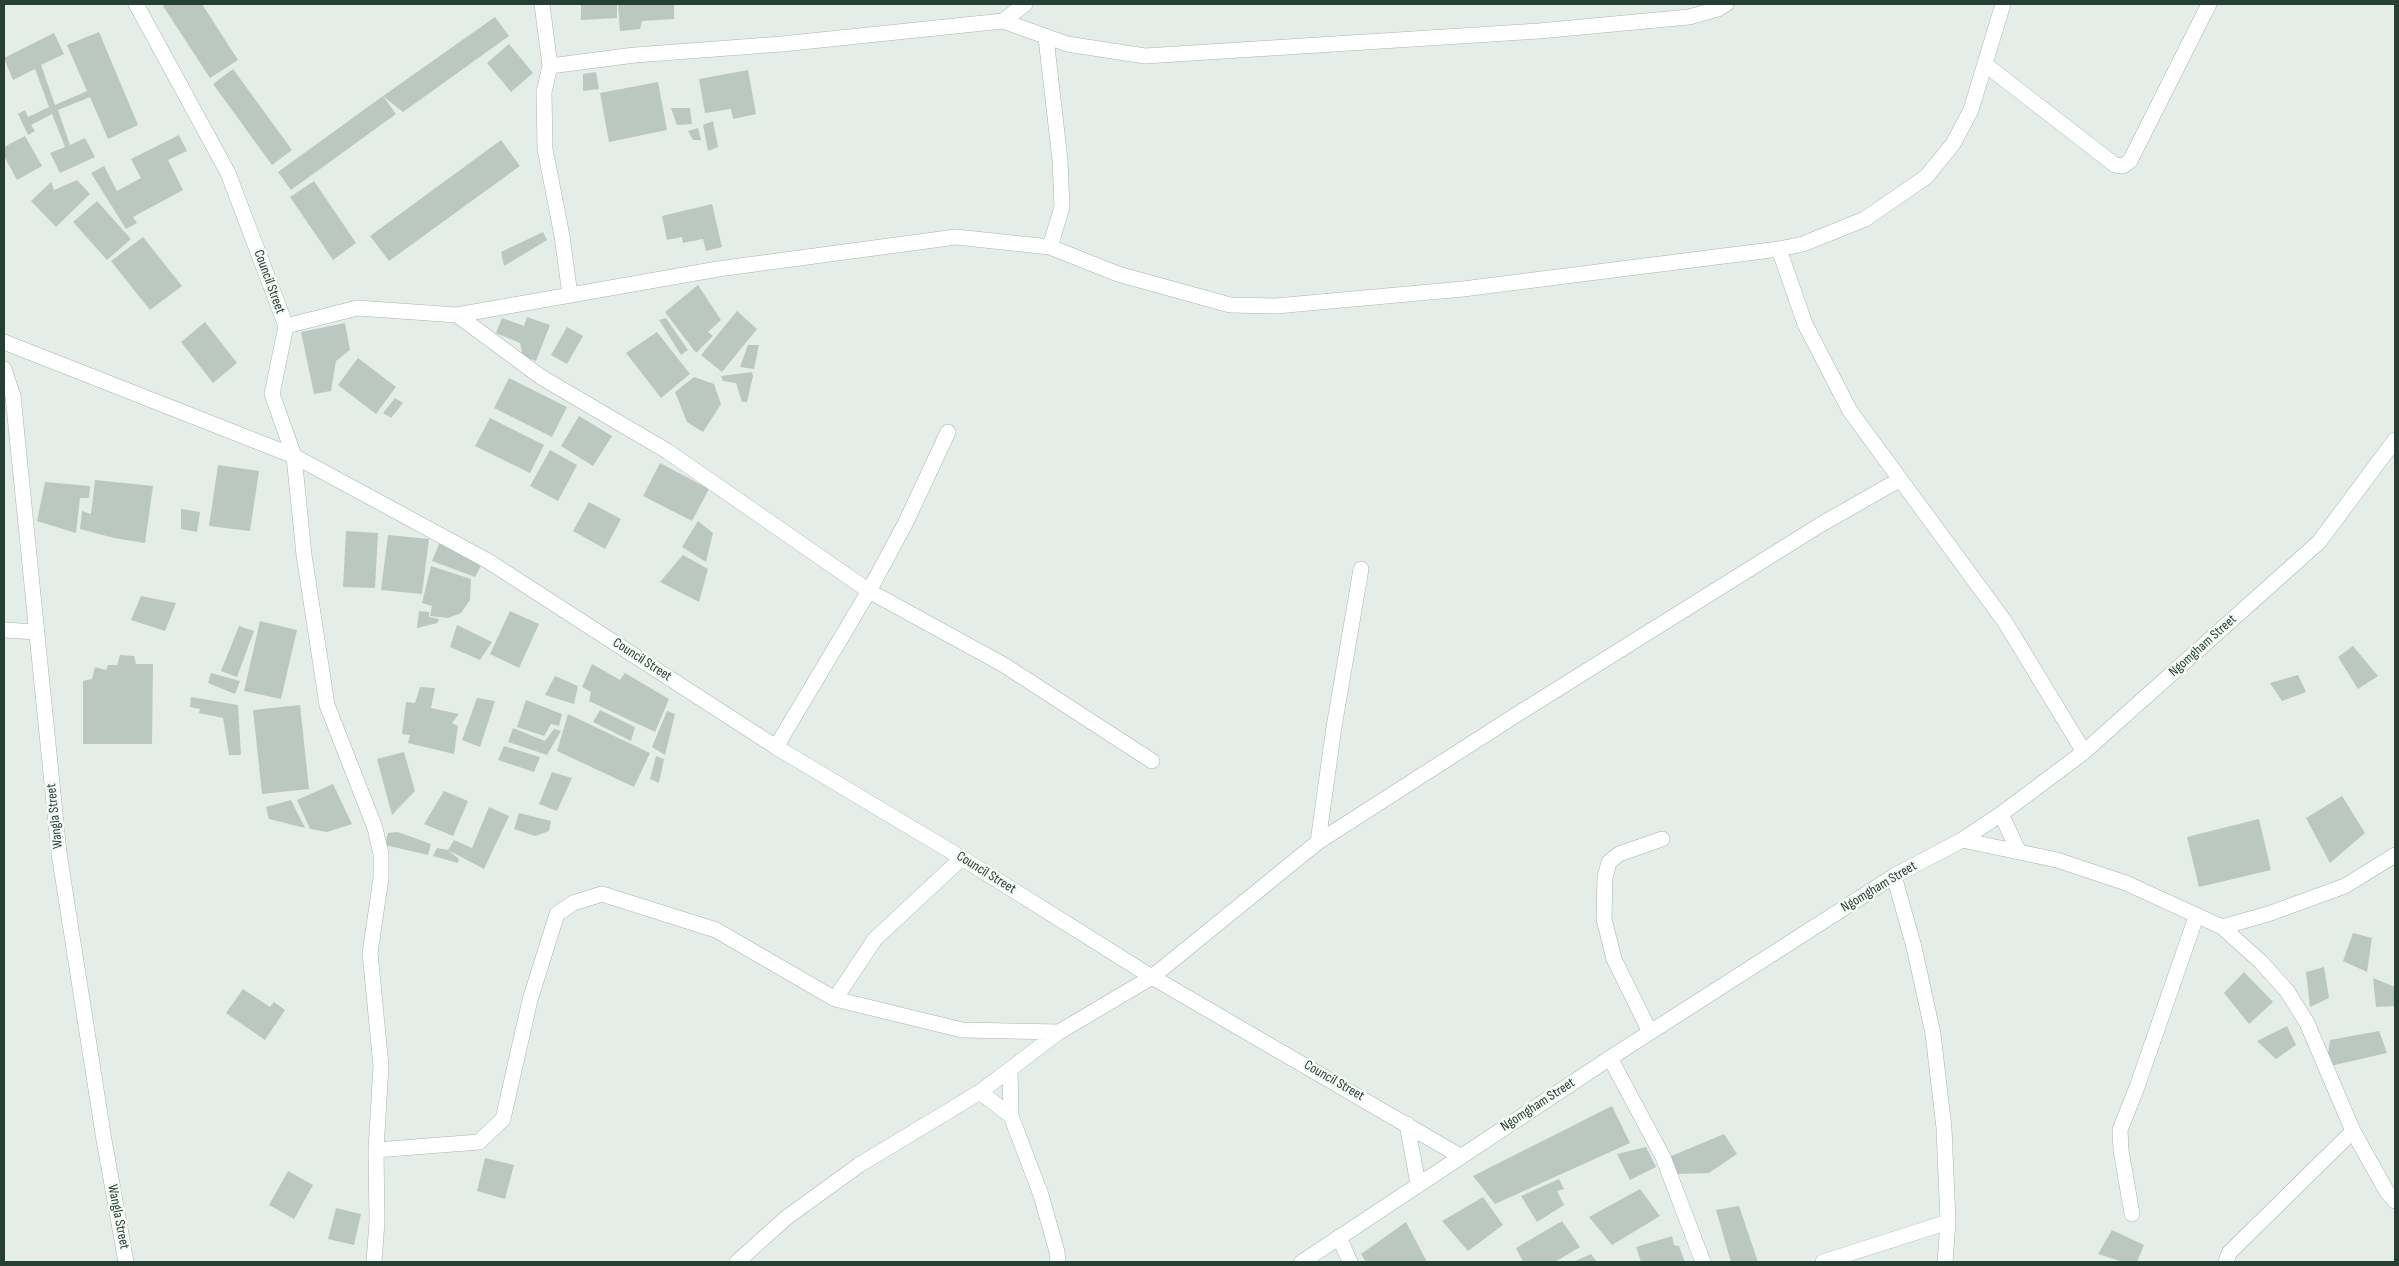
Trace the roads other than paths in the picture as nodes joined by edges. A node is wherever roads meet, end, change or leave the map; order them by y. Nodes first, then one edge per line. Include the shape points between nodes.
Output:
1 (136, 4) edge
2 (542, 4) edge
3 (1025, 4) edge
4 (1726, 4) edge
5 (2003, 4) edge
6 (2209, 4) edge
7 (1004, 22) junction
8 (1046, 38) junction
9 (1986, 65) junction
10 (550, 66) junction
11 (1050, 247) junction
12 (1779, 250) junction
13 (570, 295) junction
14 (457, 315) junction
15 (286, 326) junction
16 (4, 342) edge
17 (4, 368) edge
18 (948, 432) dead end
19 (2395, 440) edge
20 (294, 456) junction
21 (1899, 480) junction
22 (1361, 569) dead end
23 (869, 591) junction
24 (4, 630) edge
25 (37, 632) junction
26 (776, 746) junction
27 (2084, 752) junction
28 (1152, 761) dead end
29 (2001, 814) junction
30 (1662, 839) dead end
31 (1962, 840) junction
32 (1318, 842) junction
33 (2018, 850) junction
34 (2395, 855) edge
35 (962, 858) junction
36 (1894, 876) junction
37 (2196, 917) junction
38 (2222, 927) junction
39 (1152, 977) junction
40 (835, 999) junction
41 (1059, 1032) junction
42 (1650, 1032) junction
43 (1610, 1058) junction
44 (1010, 1069) junction
45 (980, 1092) junction
46 (1011, 1116) junction
47 (1406, 1124) junction
48 (2353, 1130) junction
49 (376, 1150) junction
50 (1460, 1156) junction
51 (1418, 1184) junction
52 (2395, 1201) edge
53 (2132, 1214) dead end
54 (1948, 1222) junction
55 (1339, 1237) junction
56 (126, 1262) edge
57 (374, 1262) edge
58 (737, 1262) edge
59 (1058, 1262) edge
60 (1302, 1262) edge
61 (1350, 1262) edge
62 (1703, 1262) edge
63 (1823, 1262) edge
64 (1946, 1262) edge
65 (2226, 1262) edge

1 - 15 street, Council Street via 228,173
2 - 10 street
3 - 7 street
4 - 8 street via 1689,17 1539,31 1145,56
5 - 9 street
6 - 9 street via 2130,161 2122,166 2114,165
7 - 8 street
7 - 10 street via 635,55
8 - 11 street via 1062,207
9 - 12 street via 1971,110 1953,144 1926,177 1865,219
10 - 13 street via 544,92 545,149
11 - 12 street via 1118,274 1230,305 1276,306 1463,289
11 - 13 street via 956,237 718,269
12 - 21 street via 1805,324 1850,411
13 - 14 street
14 - 15 street via 357,308
14 - 23 street via 541,377 667,452
15 - 20 street, Council Street via 272,394
16 - 20 street
17 - 25 street, Wangla Street via 13,396
18 - 23 street
19 - 27 street, Ngomgham Street via 2319,542
20 - 26 street, Council Street via 488,561
20 - 49 street via 304,555 327,705 375,828 381,854 370,953 381,1066
21 - 27 street via 2005,622
21 - 32 street via 1820,525
22 - 32 street
23 - 26 street
23 - 28 street via 1004,665
24 - 25 street
25 - 56 street, Wangla Street via 59,853
26 - 35 street, Council Street
27 - 29 street, Ngomgham Street
29 - 31 street, Ngomgham Street
29 - 33 street
30 - 42 street via 1619,854 1609,862 1605,877 1604,919 1614,959
31 - 33 street
31 - 36 street, Ngomgham Street
32 - 39 street
33 - 37 street via 2126,883
34 - 38 street via 2345,886
35 - 39 street, Council Street
35 - 40 street via 875,939
36 - 42 street, Ngomgham Street
36 - 54 street via 1933,1034 1944,1128
37 - 38 street
37 - 53 street via 2120,1130 2120,1150
38 - 48 street via 2287,991 2307,1023
39 - 41 street
39 - 47 street, Council Street
40 - 41 street via 962,1030
40 - 49 street via 716,930 602,894 573,903 556,914 530,1000 503,1119 479,1142
41 - 44 street
42 - 43 street, Ngomgham Street
43 - 50 street, Ngomgham Street
43 - 62 street via 1663,1157
44 - 45 street
44 - 46 street
45 - 46 street
45 - 58 street via 859,1165 786,1218
46 - 59 street via 1041,1195
47 - 50 street, Council Street
47 - 51 street
48 - 52 street
48 - 65 street via 2229,1253
49 - 57 street
50 - 51 street, Ngomgham Street
51 - 55 street, Ngomgham Street
54 - 63 street
54 - 64 street
55 - 60 street, Ngomgham Street
55 - 61 street

